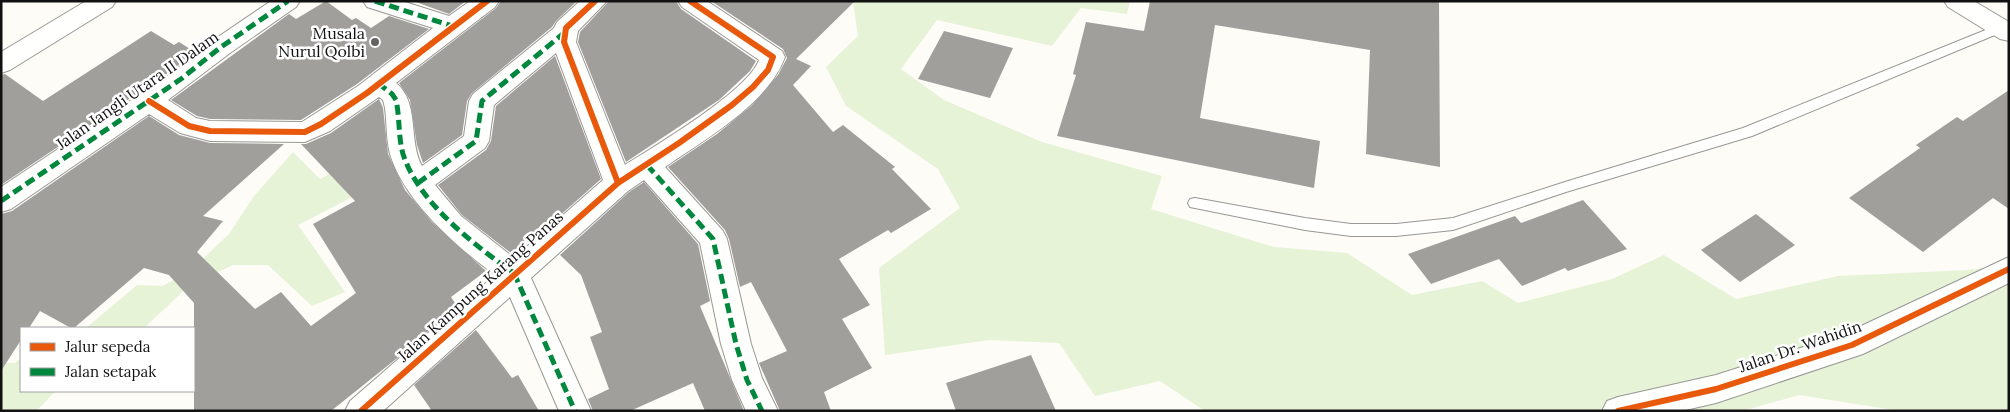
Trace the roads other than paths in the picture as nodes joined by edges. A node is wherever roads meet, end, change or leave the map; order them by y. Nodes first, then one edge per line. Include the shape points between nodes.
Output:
1 (104, 1) edge
2 (288, 1) edge
3 (375, 1) edge
4 (487, 1) edge
5 (595, 1) edge
6 (690, 1) edge
7 (1956, 1) edge
8 (452, 26) junction
9 (2004, 31) edge
10 (564, 33) junction
11 (1, 64) edge
12 (378, 83) junction
13 (149, 101) junction
14 (647, 165) junction
15 (418, 183) junction
16 (618, 183) junction
17 (1, 201) edge
18 (1195, 203) dead end
19 (2009, 269) edge
20 (514, 273) junction
21 (361, 411) edge
22 (575, 411) edge
23 (762, 411) edge
24 (1618, 411) edge

1 - 11 street
2 - 13 street, Jalan Jangli Utara II Dalam
3 - 8 street
4 - 8 street
5 - 10 street via 571,22
6 - 14 street, Jalan Kampung Karang Panas via 773,57 773,63 761,81 699,131
7 - 9 street
8 - 12 street
9 - 18 lane via 1747,132 1453,224 1396,230 1351,230
10 - 15 street via 482,101 476,141
10 - 16 street via 564,42
12 - 13 street via 321,124 299,133 210,131 189,126
12 - 15 street via 393,95 397,104 398,133 404,156
13 - 17 street, Jalan Jangli Utara II Dalam
14 - 16 street, Jalan Kampung Karang Panas
14 - 23 street via 713,239 736,344 747,380
15 - 20 street via 444,218 460,233
16 - 20 street, Jalan Kampung Karang Panas
19 - 24 street, Jalan Dr. Wahidin via 1852,346 1716,389
20 - 21 street, Jalan Kampung Karang Panas
20 - 22 street, Jalan Kampung Karang Panas

